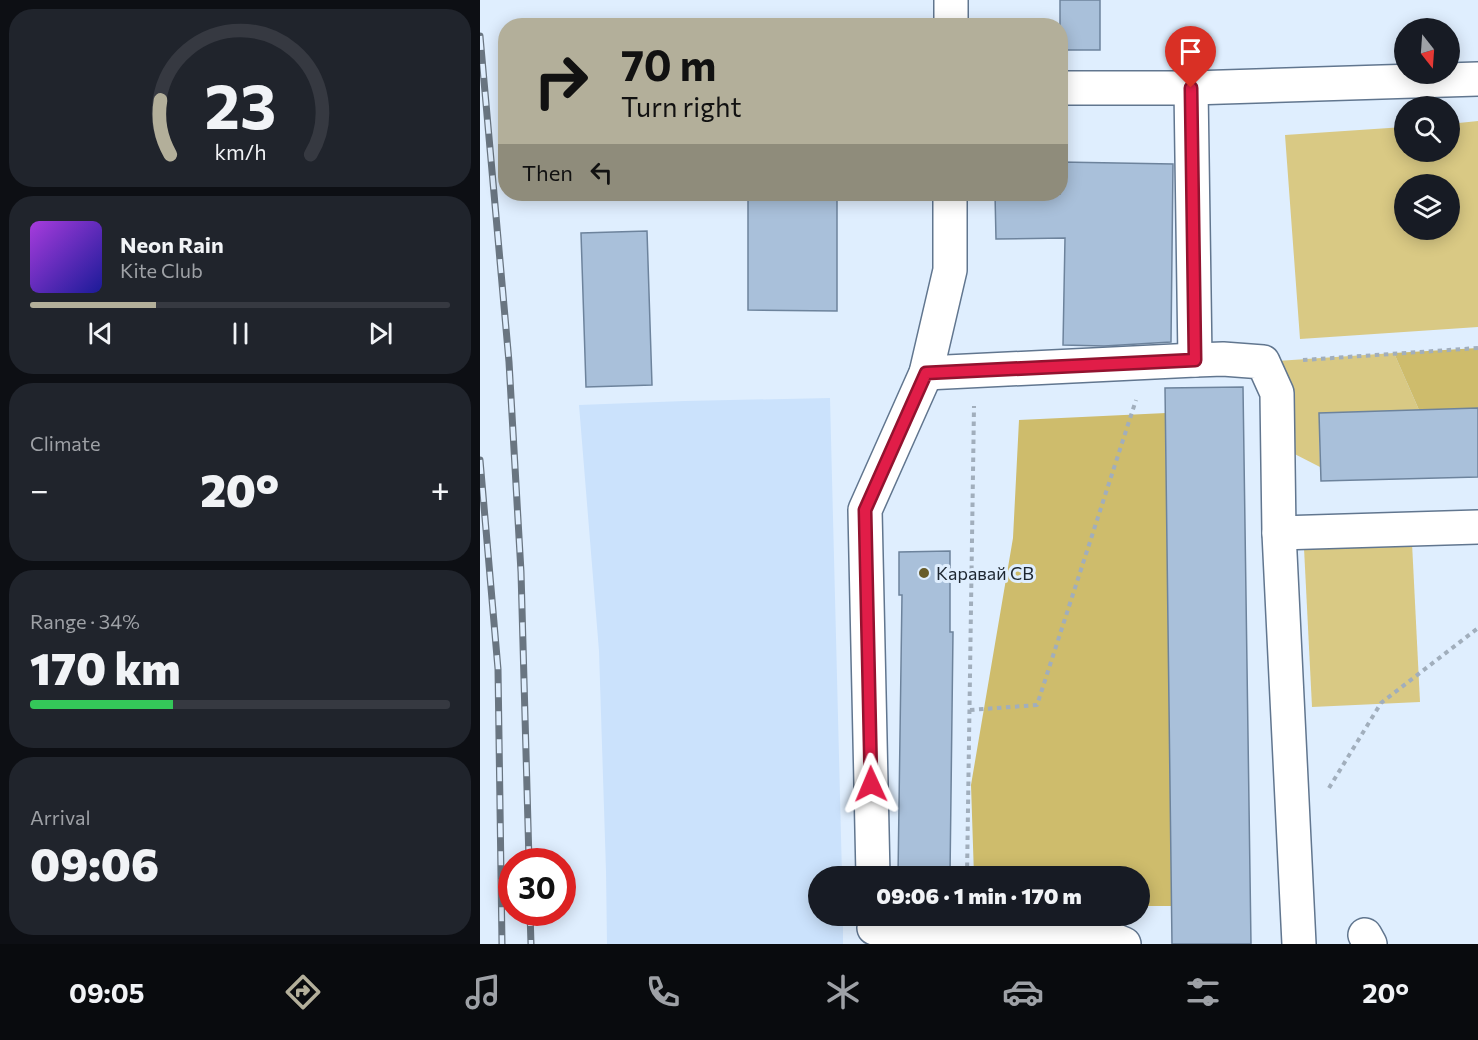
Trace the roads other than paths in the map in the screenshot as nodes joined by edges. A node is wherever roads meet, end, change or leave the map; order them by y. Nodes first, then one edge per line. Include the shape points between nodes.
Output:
1 (951, 0) edge
2 (951, 18) edge
3 (1478, 79) edge
4 (1068, 88) edge
5 (1191, 88) junction
6 (950, 201) edge
7 (1195, 360) junction
8 (926, 373) junction
9 (1478, 527) edge
10 (1279, 533) junction
11 (873, 866) edge
12 (874, 929) edge
13 (1124, 944) edge
14 (1299, 944) edge

1 - 2 street
3 - 5 street
4 - 5 street
5 - 7 street
6 - 8 street via 950,270
7 - 8 street
7 - 10 street via 1263,362 1277,393
8 - 11 street via 865,510
9 - 10 street
10 - 14 street
12 - 13 street via 1100,934

